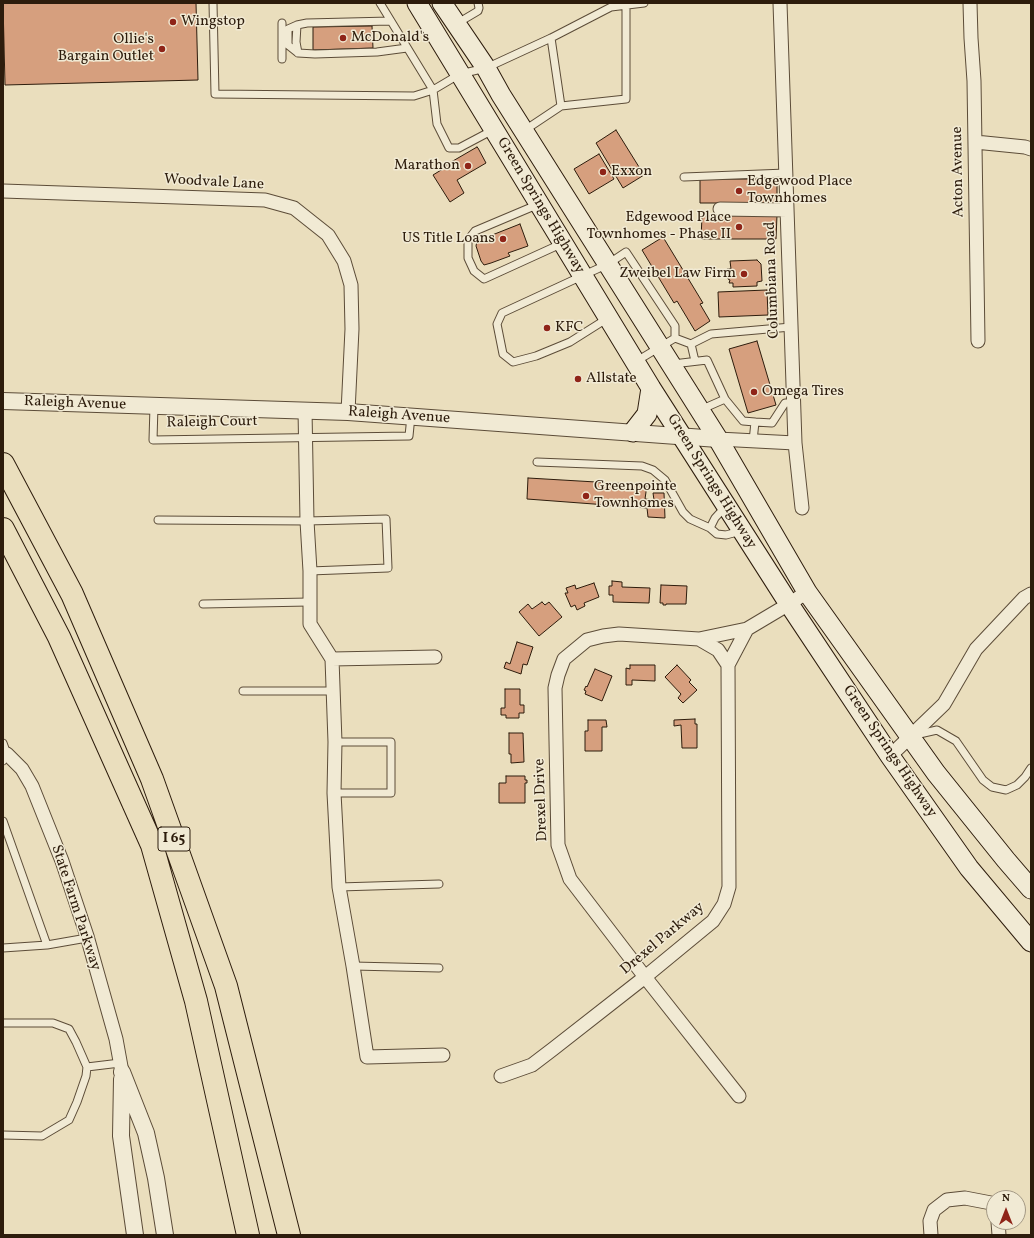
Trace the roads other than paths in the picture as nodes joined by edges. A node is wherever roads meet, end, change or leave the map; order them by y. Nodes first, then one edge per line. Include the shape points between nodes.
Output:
1 (213, 3) edge
2 (380, 3) edge
3 (417, 3) edge
4 (442, 3) edge
5 (478, 3) edge
6 (644, 3) edge
7 (780, 3) edge
8 (970, 3) edge
9 (626, 5) junction
10 (390, 21) junction
11 (282, 23) dead end
12 (456, 24) junction
13 (551, 38) junction
14 (407, 48) junction
15 (282, 59) dead end
16 (486, 68) junction
17 (460, 74) junction
18 (433, 90) junction
19 (561, 106) junction
20 (494, 129) junction
21 (523, 131) junction
22 (975, 142) junction
23 (1031, 149) edge
24 (786, 173) junction
25 (684, 177) dead end
26 (3, 191) edge
27 (540, 204) junction
28 (720, 209) dead end
29 (787, 210) junction
30 (563, 243) junction
31 (608, 264) junction
32 (582, 275) junction
33 (609, 318) junction
34 (791, 327) junction
35 (978, 341) dead end
36 (668, 343) junction
37 (691, 344) junction
38 (695, 361) junction
39 (635, 362) junction
40 (671, 364) junction
41 (651, 388) junction
42 (725, 399) junction
43 (3, 401) edge
44 (793, 402) junction
45 (154, 406) junction
46 (306, 410) junction
47 (700, 410) junction
48 (348, 412) junction
49 (411, 416) junction
50 (755, 422) junction
51 (633, 432) junction
52 (682, 436) junction
53 (306, 437) junction
54 (718, 439) junction
55 (754, 441) junction
56 (795, 443) junction
57 (537, 462) dead end
58 (3, 464) edge
59 (726, 506) junction
60 (802, 508) dead end
61 (158, 520) dead end
62 (306, 521) junction
63 (710, 528) junction
64 (3, 529) edge
65 (742, 531) junction
66 (310, 571) junction
67 (807, 592) junction
68 (1031, 594) edge
69 (309, 602) junction
70 (203, 604) dead end
71 (789, 604) junction
72 (747, 629) junction
73 (699, 639) junction
74 (435, 657) dead end
75 (332, 659) junction
76 (728, 665) junction
77 (243, 691) dead end
78 (333, 692) junction
79 (910, 736) junction
80 (335, 742) junction
81 (4, 753) edge
82 (890, 756) junction
83 (1031, 768) edge
84 (334, 794) junction
85 (3, 821) edge
86 (439, 884) dead end
87 (339, 887) junction
88 (1031, 889) edge
89 (87, 938) junction
90 (1031, 942) edge
91 (47, 945) junction
92 (3, 948) edge
93 (353, 966) junction
94 (439, 968) dead end
95 (645, 977) junction
96 (3, 1023) edge
97 (443, 1055) dead end
98 (87, 1067) junction
99 (121, 1067) junction
100 (501, 1076) dead end
101 (739, 1096) dead end
102 (3, 1136) edge
103 (986, 1202) edge
104 (247, 1234) edge
105 (135, 1235) edge
106 (165, 1235) edge
107 (289, 1235) edge
108 (931, 1235) edge

1 - 18 lane via 216,94 414,96
2 - 10 lane
3 - 17 main road, Green Springs Highway
4 - 12 main road, Green Springs Highway
5 - 12 lane via 478,11
6 - 9 lane
7 - 24 street, Columbiana Road
8 - 22 street, Acton Avenue
9 - 13 lane via 611,7
9 - 19 lane via 626,99
10 - 14 lane
10 - 14 lane via 298,25 288,29 288,45 298,53 315,54 377,52
11 - 15 lane
12 - 16 main road, Green Springs Highway
13 - 16 lane
13 - 19 lane
14 - 18 lane
16 - 17 lane
16 - 21 main road, Green Springs Highway
17 - 18 lane
17 - 20 main road, Green Springs Highway
18 - 20 lane via 437,124 449,148 459,148
19 - 21 lane
20 - 27 main road, Green Springs Highway
21 - 31 main road, Green Springs Highway
22 - 23 street
22 - 35 street, Acton Avenue
24 - 25 lane
24 - 29 street, Columbiana Road
26 - 48 street, Woodvale Lane via 265,200 294,208 328,235 344,261 351,285 352,329
27 - 30 main road, Green Springs Highway
27 - 30 lane via 475,231 468,240 468,258 474,271 484,279
28 - 29 street
29 - 34 street, Columbiana Road
30 - 32 main road, Green Springs Highway
31 - 32 lane
31 - 36 main road, Green Springs Highway
31 - 36 lane via 626,252 675,326
32 - 33 main road, Green Springs Highway
32 - 33 lane via 502,313 497,324 503,354 513,362 536,356 570,342
33 - 39 main road, Green Springs Highway
34 - 37 lane via 711,334
34 - 44 street, Columbiana Road
36 - 37 lane
36 - 39 lane
36 - 40 main road, Green Springs Highway
37 - 38 lane
38 - 40 lane
38 - 42 lane via 707,360
39 - 41 main road, Green Springs Highway
40 - 47 main road, Green Springs Highway
41 - 51 main road via 647,414
41 - 52 main road, Green Springs Highway
42 - 47 lane
42 - 50 lane via 742,421
43 - 45 street, Raleigh Avenue
44 - 50 lane via 785,403 772,423
44 - 56 street, Columbiana Road
45 - 46 street, Raleigh Avenue
45 - 53 lane, Raleigh Court via 154,440
46 - 48 street, Raleigh Avenue
46 - 53 street
47 - 54 main road, Green Springs Highway
48 - 49 street, Raleigh Avenue
49 - 51 street, Raleigh Avenue
49 - 53 lane, Raleigh Court via 409,436
50 - 55 lane
51 - 52 street, Raleigh Avenue
52 - 54 street, Raleigh Avenue
52 - 59 main road, Green Springs Highway
53 - 62 street
54 - 55 street, Raleigh Avenue
54 - 67 main road, Green Springs Highway
55 - 56 street, Raleigh Avenue
56 - 60 street, Columbiana Road
57 - 63 lane via 642,466 653,470 664,480 683,512 690,519
58 - 107 highway, I 65 via 72,594 152,779 226,986
59 - 63 lane
59 - 65 main road, Green Springs Highway
61 - 62 lane
62 - 66 street
62 - 66 lane via 386,519 388,568
63 - 65 lane via 717,534 726,535
64 - 104 highway, I 65 via 59,637 152,845 196,1001
65 - 71 main road, Green Springs Highway
66 - 69 street
67 - 71 street
67 - 79 main road, Green Springs Highway
68 - 79 street via 1024,598 976,649 944,704
69 - 70 lane
69 - 75 street via 310,624
71 - 72 street
71 - 82 main road, Green Springs Highway
72 - 73 street, Drexel Drive
72 - 76 street, Drexel Parkway
73 - 76 street, Drexel Drive via 718,650
73 - 95 street, Drexel Drive via 619,634 587,640 564,659 555,688 558,845 570,879
74 - 75 street
75 - 78 street
76 - 95 street, Drexel Parkway via 729,887 724,904 713,921
77 - 78 lane
78 - 80 street
79 - 82 street
79 - 83 lane via 937,730 956,741 983,780 992,787 1006,790 1017,785
79 - 88 main road, Green Springs Highway via 936,773
80 - 84 street
80 - 84 lane via 391,742 391,793
81 - 89 street, State Farm Parkway via 22,769 32,786 62,861
82 - 90 main road, Green Springs Highway via 969,868
84 - 87 street
85 - 91 lane
86 - 87 lane
87 - 93 street
89 - 91 lane
89 - 99 street, State Farm Parkway via 116,1039
91 - 92 lane
93 - 94 lane
93 - 97 street via 367,1057
95 - 100 street, Drexel Parkway via 532,1064
95 - 101 street, Drexel Drive
96 - 98 lane via 53,1023 69,1029
98 - 99 lane
98 - 102 lane via 69,1120 42,1136
99 - 105 street, State Farm Parkway via 121,1136
99 - 106 street, State Farm Parkway via 146,1133
103 - 108 street via 965,1198 948,1200 934,1210 930,1220

